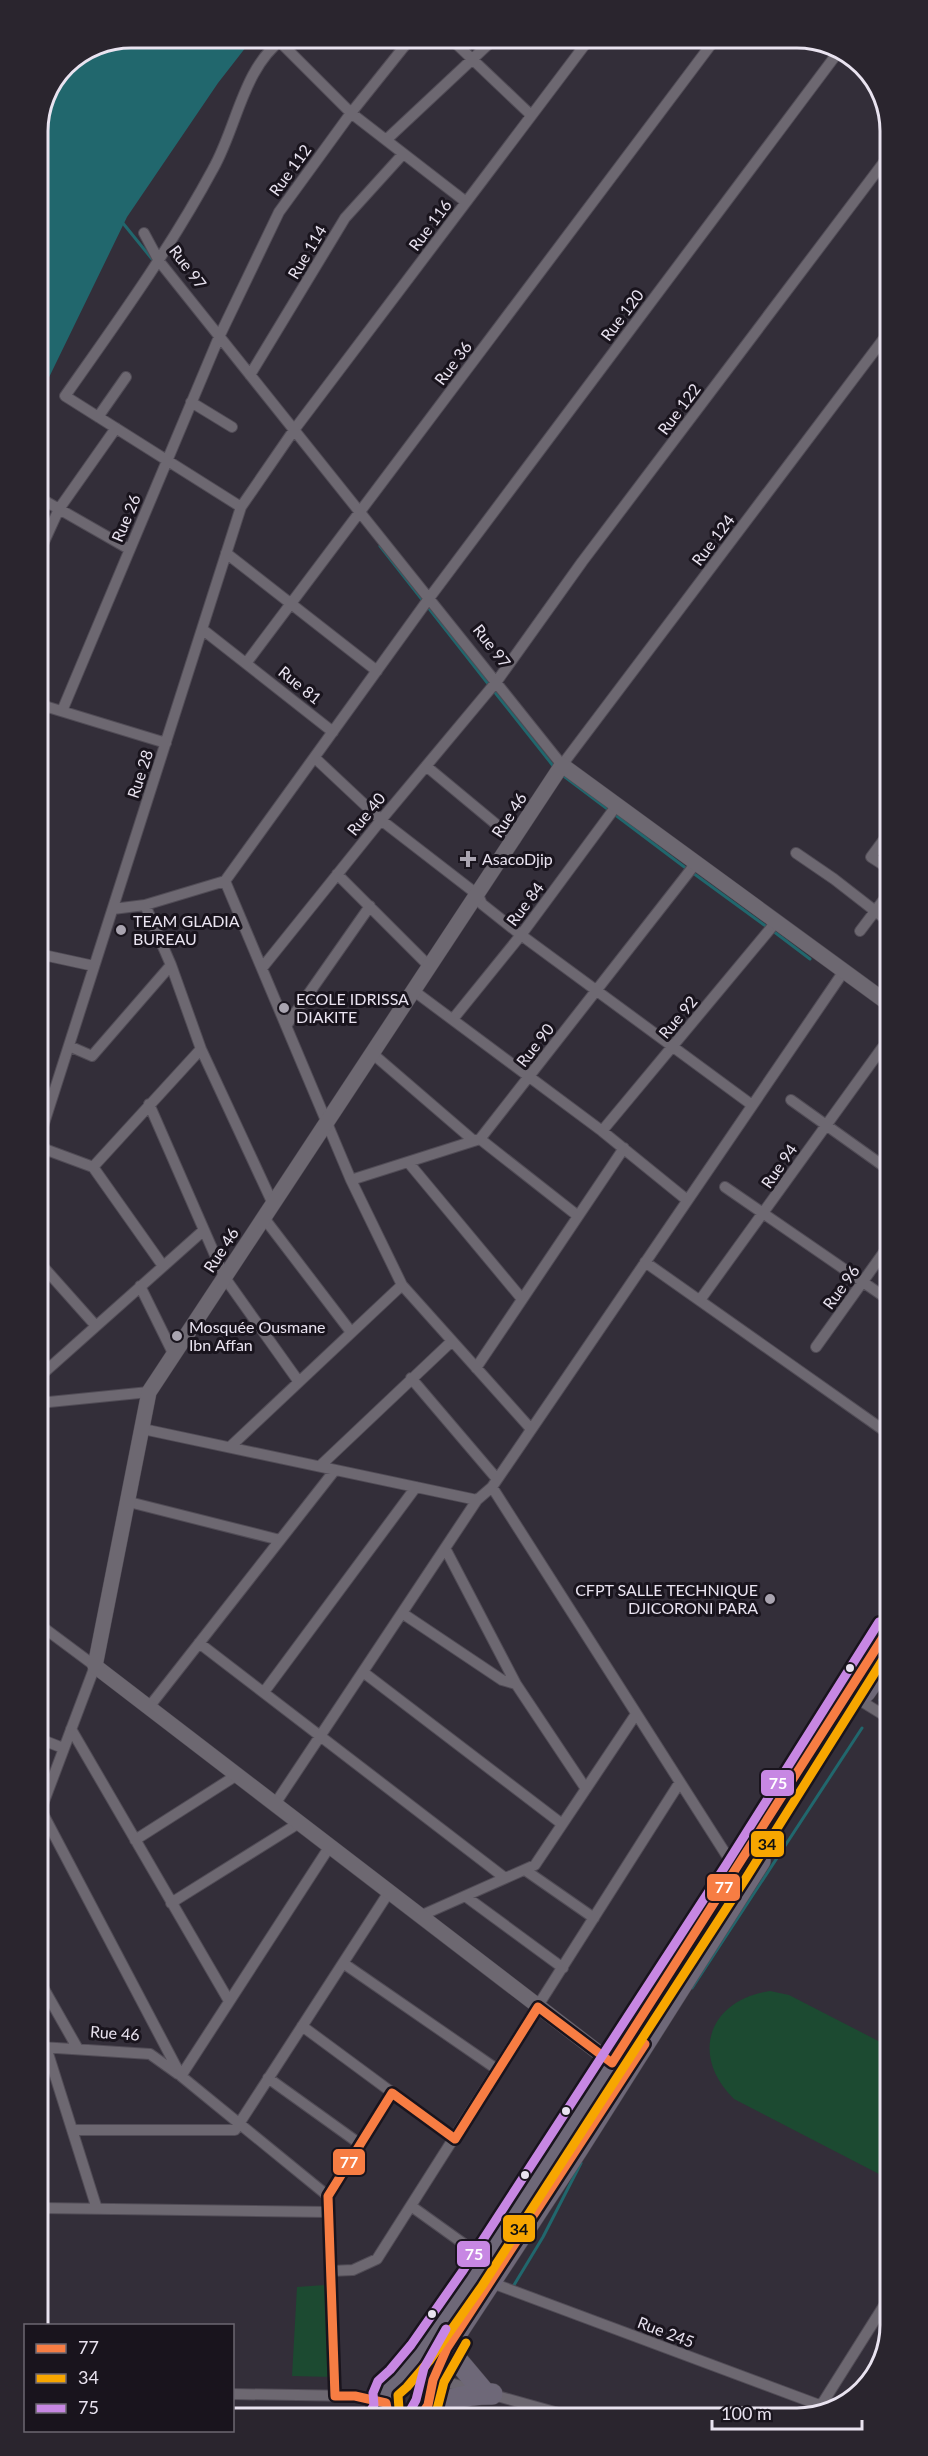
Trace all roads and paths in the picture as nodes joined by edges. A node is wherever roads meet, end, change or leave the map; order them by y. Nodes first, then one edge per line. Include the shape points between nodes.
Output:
1 (273, 48) edge
2 (290, 48) edge
3 (403, 48) edge
4 (460, 48) edge
5 (484, 48) edge
6 (582, 48) edge
7 (708, 48) edge
8 (834, 57) edge
9 (472, 59) junction
10 (351, 113) junction
11 (531, 116) junction
12 (386, 140) junction
13 (403, 154) junction
14 (880, 167) edge
15 (466, 202) junction
16 (144, 233) dead end
17 (159, 261) junction
18 (219, 337) junction
19 (880, 344) edge
20 (250, 375) junction
21 (126, 377) dead end
22 (191, 402) junction
23 (98, 417) junction
24 (232, 427) dead end
25 (116, 428) junction
26 (294, 430) junction
27 (166, 460) junction
28 (48, 503) edge
29 (241, 507) junction
30 (59, 509) junction
31 (361, 511) junction
32 (48, 533) edge
33 (129, 549) junction
34 (226, 553) junction
35 (430, 597) junction
36 (292, 603) junction
37 (202, 629) junction
38 (247, 662) junction
39 (377, 671) junction
40 (497, 681) junction
41 (48, 707) edge
42 (62, 711) junction
43 (333, 732) junction
44 (166, 742) junction
45 (315, 758) junction
46 (562, 765) junction
47 (426, 766) junction
48 (617, 805) junction
49 (381, 820) junction
50 (515, 840) junction
51 (880, 845) edge
52 (796, 853) dead end
53 (880, 863) edge
54 (693, 869) junction
55 (337, 874) junction
56 (225, 881) junction
57 (478, 895) junction
58 (145, 905) junction
59 (880, 905) edge
60 (370, 906) junction
61 (113, 909) junction
62 (876, 911) junction
63 (880, 914) edge
64 (772, 928) junction
65 (860, 931) dead end
66 (521, 935) junction
67 (48, 956) edge
68 (94, 966) junction
69 (171, 966) junction
70 (430, 967) junction
71 (262, 968) junction
72 (844, 971) junction
73 (414, 991) junction
74 (596, 992) junction
75 (880, 997) edge
76 (453, 1019) junction
77 (286, 1026) junction
78 (69, 1046) junction
79 (673, 1047) junction
80 (201, 1049) junction
81 (880, 1051) edge
82 (373, 1054) junction
83 (530, 1076) junction
84 (790, 1101) dead end
85 (149, 1104) junction
86 (752, 1105) junction
87 (48, 1111) edge
88 (327, 1125) junction
89 (825, 1126) junction
90 (602, 1131) junction
91 (477, 1140) junction
92 (624, 1148) junction
93 (48, 1150) edge
94 (408, 1162) junction
95 (880, 1164) edge
96 (93, 1167) junction
97 (351, 1180) junction
98 (725, 1187) dead end
99 (687, 1200) junction
100 (273, 1204) junction
101 (764, 1214) junction
102 (578, 1216) junction
103 (264, 1218) junction
104 (204, 1230) junction
105 (880, 1258) edge
106 (645, 1262) junction
107 (163, 1266) junction
108 (48, 1272) edge
109 (225, 1278) junction
110 (863, 1282) junction
111 (402, 1285) junction
112 (140, 1286) junction
113 (880, 1294) edge
114 (522, 1299) junction
115 (700, 1300) junction
116 (96, 1326) junction
117 (351, 1332) junction
118 (452, 1341) junction
119 (816, 1347) dead end
120 (174, 1355) junction
121 (476, 1368) junction
122 (48, 1369) edge
123 (411, 1378) junction
124 (299, 1382) junction
125 (149, 1392) junction
126 (48, 1401) edge
127 (880, 1428) edge
128 (143, 1429) junction
129 (531, 1429) junction
130 (231, 1446) junction
131 (320, 1466) junction
132 (335, 1470) junction
133 (494, 1483) junction
134 (416, 1487) junction
135 (477, 1500) junction
136 (129, 1502) junction
137 (279, 1540) junction
138 (445, 1548) junction
139 (402, 1612) junction
140 (48, 1631) edge
141 (200, 1643) junction
142 (880, 1647) edge
143 (95, 1666) junction
144 (880, 1667) edge
145 (363, 1672) junction
146 (516, 1684) junction
147 (264, 1692) junction
148 (853, 1697) junction
149 (149, 1707) junction
150 (880, 1713) edge
151 (636, 1714) junction
152 (71, 1729) junction
153 (321, 1735) junction
154 (48, 1742) edge
155 (63, 1748) junction
156 (237, 1775) junction
157 (680, 1782) junction
158 (48, 1789) edge
159 (586, 1789) junction
160 (275, 1804) junction
161 (299, 1823) junction
162 (562, 1824) junction
163 (48, 1826) edge
164 (135, 1840) junction
165 (330, 1846) junction
166 (525, 1870) junction
167 (736, 1871) junction
168 (505, 1878) junction
169 (389, 1892) junction
170 (465, 1896) junction
171 (171, 1903) junction
172 (420, 1916) junction
173 (594, 1918) junction
174 (343, 1963) junction
175 (562, 1968) junction
176 (48, 1996) edge
177 (229, 2001) junction
178 (538, 2007) junction
179 (302, 2026) junction
180 (48, 2047) edge
181 (78, 2049) junction
182 (48, 2061) edge
183 (619, 2068) junction
184 (498, 2070) junction
185 (181, 2076) junction
186 (268, 2078) junction
187 (392, 2093) junction
188 (239, 2123) junction
189 (72, 2130) junction
190 (454, 2139) junction
191 (360, 2144) junction
192 (328, 2196) junction
193 (411, 2206) junction
194 (48, 2208) edge
195 (97, 2209) junction
196 (328, 2212) junction
197 (485, 2259) junction
198 (330, 2271) junction
199 (492, 2283) junction
200 (880, 2313) edge
201 (447, 2348) junction
202 (488, 2393) junction
203 (234, 2394) edge
204 (335, 2396) junction
205 (405, 2399) edge
206 (826, 2403) edge
207 (812, 2406) edge
208 (541, 2408) edge

1 - 17 street via 259,62 215,167
2 - 10 street
3 - 10 street, Rue 112
4 - 9 street
5 - 9 street
6 - 11 street, Rue 116
7 - 31 street, Rue 36
8 - 35 street, Rue 120
9 - 11 street
9 - 12 street
10 - 12 street
10 - 18 street, Rue 112 via 279,212
11 - 15 street, Rue 116
12 - 13 street
13 - 15 street
13 - 20 street, Rue 114 via 345,219
14 - 40 street, Rue 122
15 - 26 street, Rue 116
16 - 17 street, Rue 97
17 - 18 street, Rue 97
17 - 23 street via 65,396
18 - 20 street, Rue 97
18 - 22 street, Rue 26
19 - 46 street, Rue 124
20 - 26 street, Rue 97
21 - 23 street
22 - 24 street
22 - 27 street, Rue 26
23 - 25 street
25 - 27 street
25 - 30 street
26 - 29 street, Rue 28
26 - 31 street, Rue 97
27 - 29 street
27 - 33 street, Rue 26
28 - 30 street
29 - 34 street, Rue 28
30 - 32 street
30 - 33 street
31 - 35 street, Rue 97
31 - 36 street, Rue 36
33 - 42 street, Rue 26
34 - 36 street
34 - 37 street, Rue 28
35 - 39 street, Rue 120
35 - 40 street, Rue 97
36 - 38 street, Rue 36
36 - 39 street
37 - 38 street
37 - 44 street, Rue 28
38 - 43 street, Rue 81
39 - 43 street, Rue 120
40 - 46 street, Rue 97
40 - 47 street, Rue 40
41 - 42 street
42 - 44 street
43 - 45 street, Rue 120
44 - 61 street, Rue 28
45 - 49 street
45 - 56 street, Rue 120
46 - 48 street, Rue 97
46 - 50 street, Rue 46
47 - 49 street, Rue 40
47 - 50 street
48 - 54 street, Rue 97
48 - 66 street, Rue 84
49 - 55 street, Rue 40
49 - 57 street
50 - 57 street, Rue 46
51 - 53 street via 871,857
52 - 62 street
54 - 64 street, Rue 97
54 - 74 street, Rue 90
55 - 60 street
55 - 71 street, Rue 40
56 - 58 street
56 - 71 street
57 - 66 street via 482,904
57 - 70 street, Rue 46
58 - 61 street
58 - 69 street
59 - 62 street
60 - 70 street
60 - 77 street
61 - 68 street, Rue 28
62 - 63 street
62 - 65 street
64 - 72 street, Rue 97
64 - 79 street, Rue 92
66 - 74 street
66 - 76 street, Rue 84
67 - 68 street
68 - 78 street, Rue 28
69 - 78 street via 92,1056
69 - 80 street
70 - 73 street, Rue 46
71 - 77 street
72 - 75 street, Rue 97
72 - 86 street
73 - 76 street
73 - 82 street, Rue 46
74 - 79 street
74 - 83 street, Rue 90
76 - 83 street
77 - 88 street
78 - 87 street, Rue 28
79 - 86 street
79 - 90 street, Rue 92
80 - 85 street
80 - 100 street
81 - 89 street, Rue 94
82 - 88 street, Rue 46
82 - 91 street
83 - 90 street
83 - 91 street, Rue 90
84 - 89 street
85 - 96 street
85 - 104 street
86 - 99 street
88 - 97 street
88 - 100 street, Rue 46
89 - 95 street
89 - 101 street, Rue 94
90 - 92 street
91 - 94 street
91 - 102 street
92 - 99 street
92 - 102 street
93 - 96 street
94 - 97 street
94 - 114 street
96 - 107 street
97 - 111 street
98 - 101 street
99 - 106 street
100 - 103 street, Rue 46
101 - 110 street
101 - 115 street, Rue 94
102 - 114 street
103 - 109 street, Rue 46
103 - 117 street
104 - 107 street
104 - 109 street
105 - 110 street, Rue 96
106 - 115 street
106 - 129 street
107 - 112 street
108 - 116 street
109 - 120 street, Rue 46
109 - 124 street
110 - 113 street
110 - 119 street, Rue 96
111 - 117 street
111 - 118 street
112 - 116 street
112 - 120 street
114 - 121 street
115 - 127 street
116 - 122 street
117 - 124 street
118 - 121 street
118 - 123 street
120 - 125 street, Rue 46
121 - 129 street
123 - 131 street
123 - 133 street
124 - 130 street
125 - 126 street
125 - 128 street, Rue 46
128 - 130 street
128 - 136 street, Rue 46
129 - 133 street
130 - 131 street
131 - 132 street
132 - 134 street
132 - 137 street
133 - 135 street
133 - 151 street
134 - 135 street
134 - 147 street
135 - 138 street
136 - 137 street
136 - 143 street, Rue 46
137 - 141 street
138 - 139 street
138 - 146 street
139 - 145 street
139 - 146 street via 501,1680
140 - 143 street
141 - 147 street
141 - 149 street
142 - 148 highway
143 - 149 street
143 - 152 street, Rue 46
144 - 148 highway
145 - 153 street
145 - 162 street
146 - 159 street
147 - 153 street
148 - 150 street
148 - 167 highway
148 - 183 highway
149 - 156 street
151 - 157 street
151 - 159 street
152 - 155 street, Rue 46
152 - 164 street
153 - 160 street
153 - 168 street
154 - 155 street
155 - 158 street, Rue 46
156 - 160 street
156 - 164 street
157 - 167 street
157 - 173 street
159 - 162 street
160 - 161 street
161 - 165 street
161 - 171 street
162 - 166 street via 535,1865
163 - 185 street
164 - 171 street
165 - 169 street
165 - 177 street
166 - 168 street
166 - 173 street
167 - 183 highway
168 - 170 street
169 - 172 street
169 - 174 street
170 - 172 street
170 - 175 street
171 - 177 street
172 - 178 street
173 - 175 street
174 - 179 street
174 - 184 street
175 - 178 street
176 - 181 street
177 - 185 street
178 - 183 street
178 - 184 street
179 - 186 street
179 - 187 street
180 - 181 street, Rue 46
181 - 185 street, Rue 46 via 150,2054
182 - 189 street
183 - 197 highway
183 - 199 highway
184 - 190 street
185 - 188 street, Rue 46
186 - 188 street
186 - 191 street
187 - 190 street
187 - 191 street
188 - 189 street via 235,2130
188 - 192 street, Rue 46
189 - 195 street
190 - 193 street
191 - 192 street
192 - 196 street
193 - 197 street
193 - 198 street via 377,2259 353,2270
194 - 195 street
195 - 196 street
196 - 198 street
197 - 205 highway via 427,2344
198 - 204 street
199 - 201 highway
199 - 207 street, Rue 245
200 - 206 street
201 - 202 highway
201 - 205 highway
202 - 205 street
202 - 205 highway
202 - 208 street
203 - 204 street
204 - 205 street

